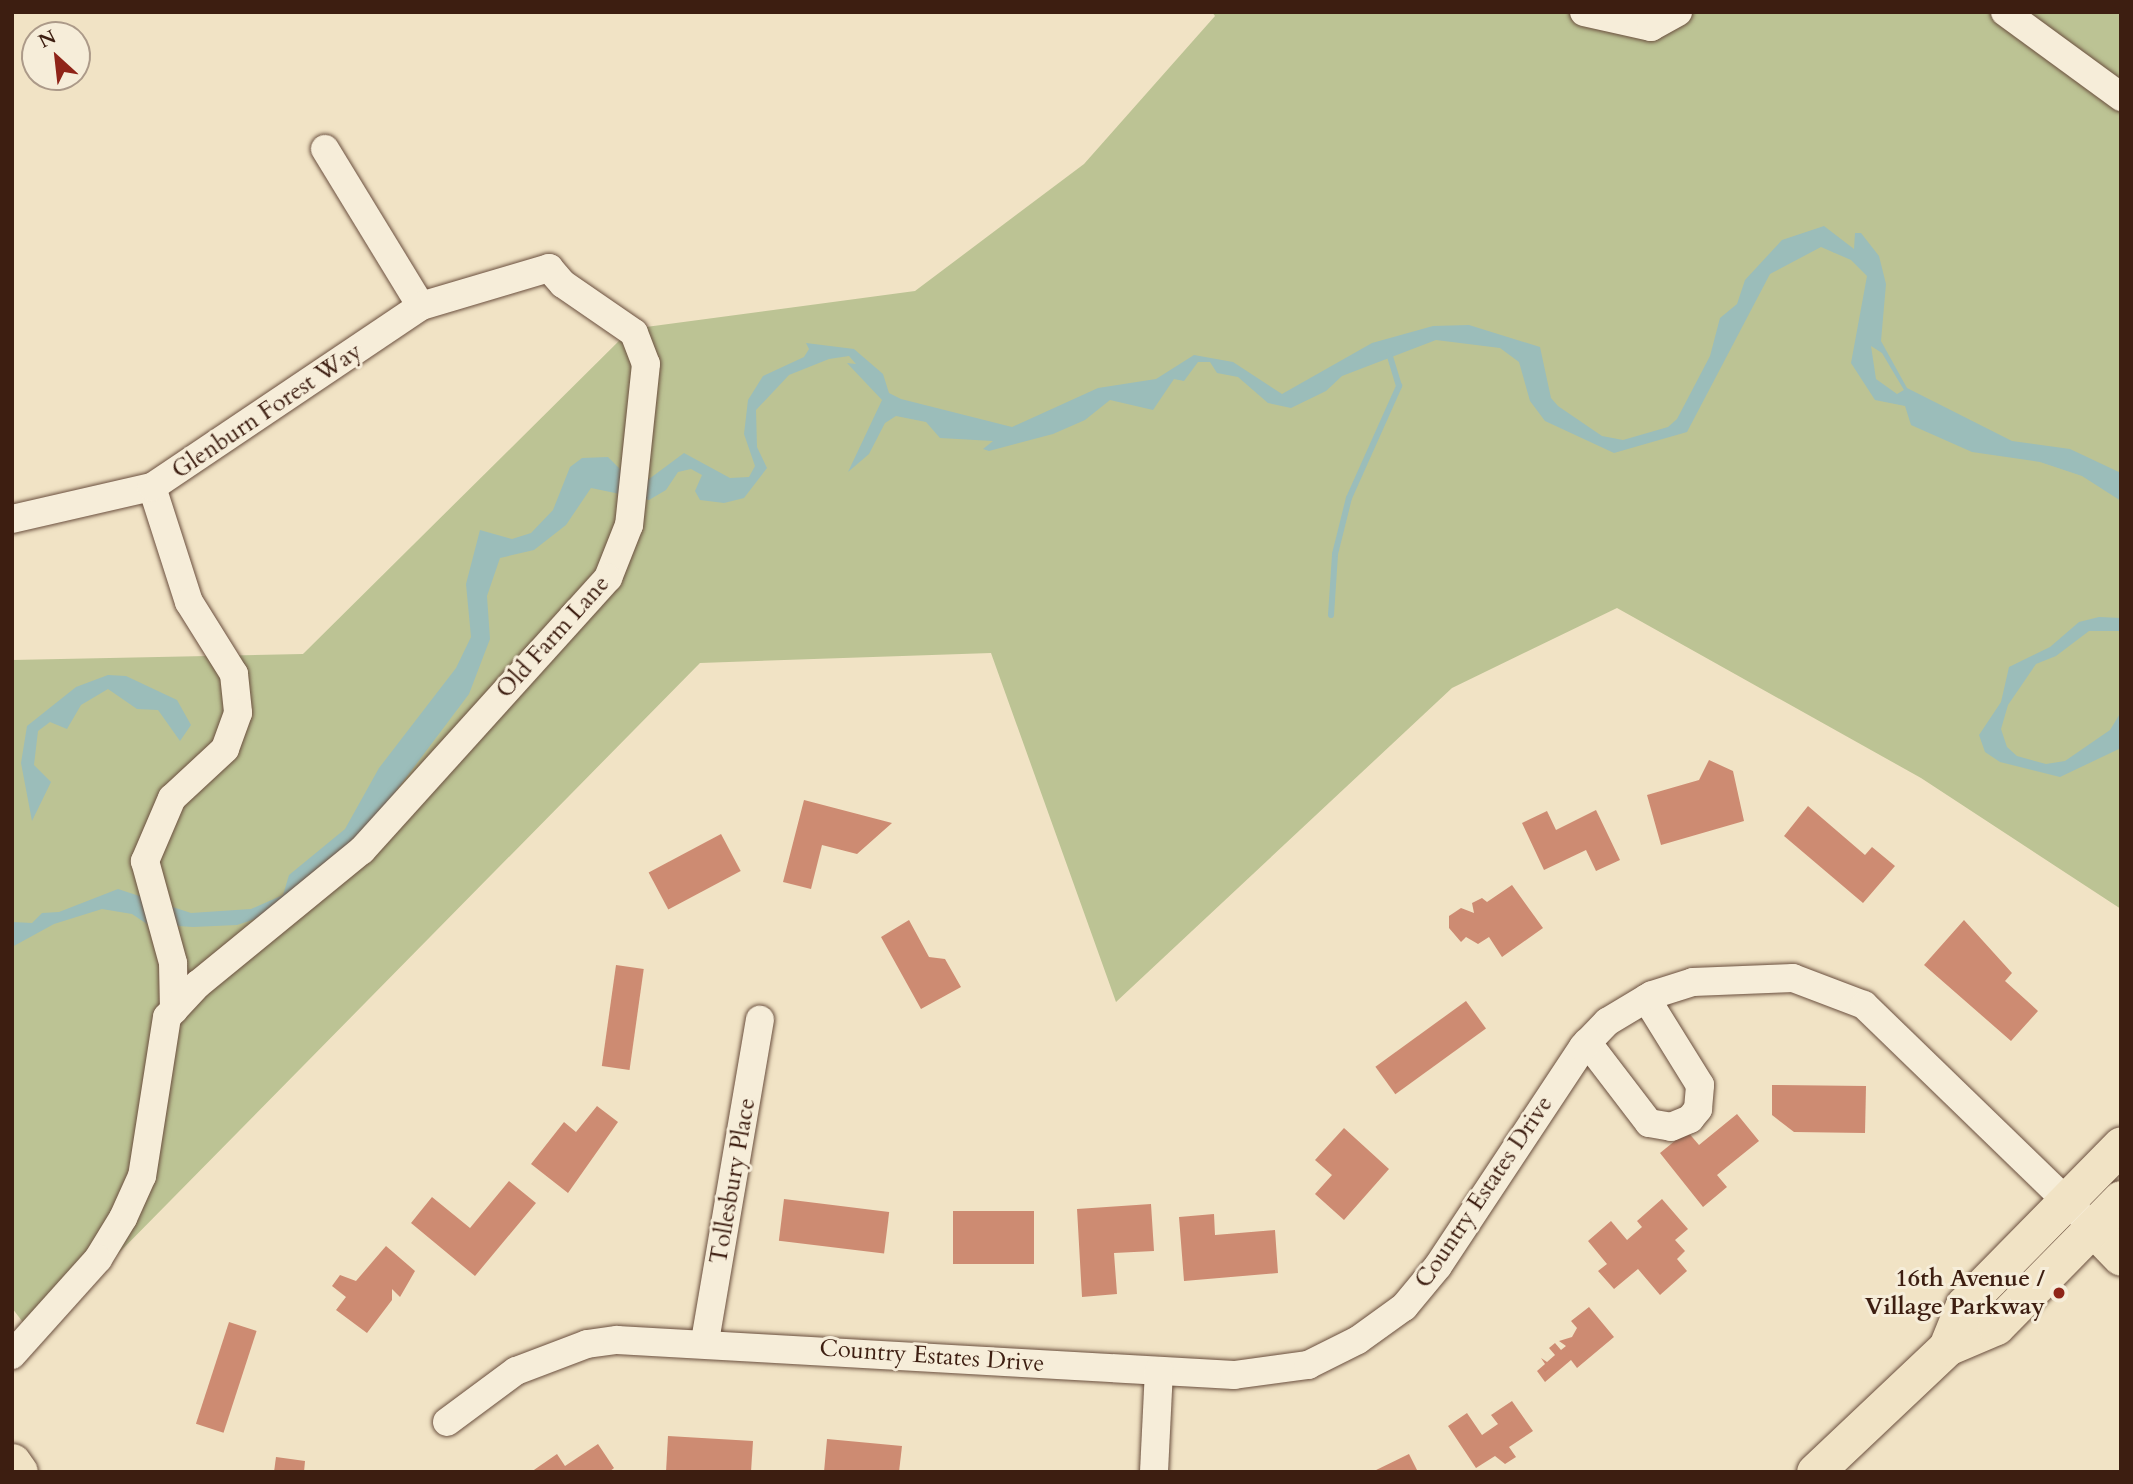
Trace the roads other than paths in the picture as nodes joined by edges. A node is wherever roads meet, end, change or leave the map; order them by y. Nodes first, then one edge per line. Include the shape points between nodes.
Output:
1 (1584, 12) edge
2 (1678, 12) edge
3 (2005, 12) edge
4 (2121, 97) edge
5 (325, 149) dead end
6 (421, 306) junction
7 (152, 487) junction
8 (12, 519) edge
9 (1646, 998) junction
10 (174, 1010) junction
11 (760, 1020) dead end
12 (1587, 1042) junction
13 (2121, 1145) edge
14 (2121, 1199) edge
15 (2067, 1200) junction
16 (2093, 1228) junction
17 (2121, 1257) edge
18 (705, 1341) junction
19 (1947, 1347) junction
20 (12, 1355) edge
21 (1159, 1371) junction
22 (447, 1422) dead end
23 (12, 1462) edge
24 (19, 1472) edge
25 (1154, 1472) edge
26 (1815, 1472) edge

1 - 2 street via 1651,27
3 - 4 street
5 - 6 street
6 - 7 street, Glenburn Forest Way
6 - 10 street, Old Farm Lane via 549,268 564,284 634,333 646,379 621,554 608,578 362,850 198,984
7 - 8 street
7 - 10 street, Glenburn Forest Way via 190,602 234,674 238,713 225,748 172,798 145,861 173,963
9 - 12 street, Country Estates Drive via 1607,1022
9 - 12 street via 1700,1085 1698,1109 1690,1119 1671,1127 1649,1123
9 - 15 street, Country Estates Drive via 1693,982 1752,976 1793,978 1864,1005
10 - 20 street, Glenburn Forest Way via 167,1017 142,1177 123,1218 98,1259
11 - 18 street, Tollesbury Place
12 - 21 street, Country Estates Drive via 1438,1266 1394,1316 1308,1365 1234,1376
13 - 15 main road
14 - 16 main road
15 - 16 street, Country Estates Drive
15 - 19 main road via 1964,1305
16 - 17 main road
16 - 19 main road via 1996,1326
18 - 21 street, Country Estates Drive
18 - 22 street, Country Estates Drive via 587,1344 516,1371
19 - 26 main road
21 - 25 street
23 - 24 main road

